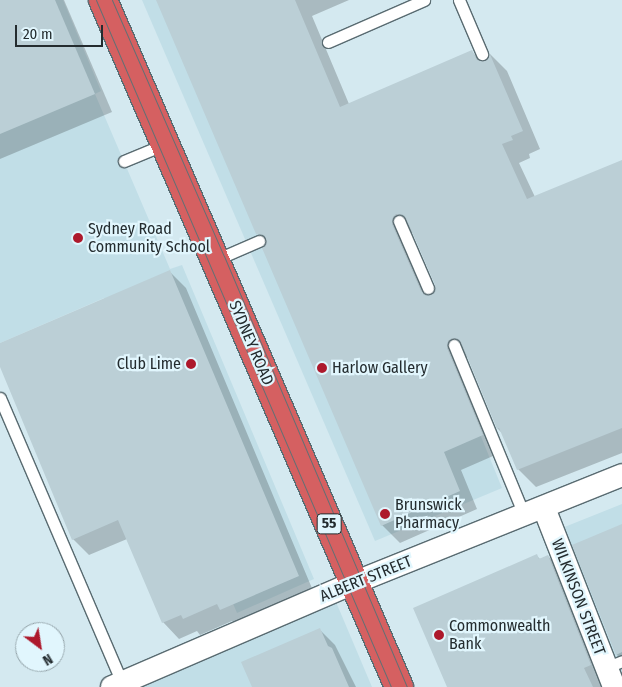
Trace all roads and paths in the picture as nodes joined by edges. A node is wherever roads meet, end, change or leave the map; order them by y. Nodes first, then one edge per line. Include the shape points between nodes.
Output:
1 (103, 0) edge
2 (424, 0) edge
3 (459, 0) edge
4 (328, 42) dead end
5 (482, 54) dead end
6 (165, 144) junction
7 (124, 161) dead end
8 (399, 221) dead end
9 (259, 241) dead end
10 (215, 260) junction
11 (428, 288) dead end
12 (454, 345) dead end
13 (0, 398) edge
14 (622, 476) edge
15 (534, 511) junction
16 (354, 583) junction
17 (614, 672) edge
18 (117, 685) edge
19 (399, 687) edge

1 - 6 highway, SYDNEY ROAD / 55
2 - 4 lane
3 - 5 lane
6 - 7 lane
6 - 10 highway, SYDNEY ROAD / 55
8 - 11 lane
9 - 10 lane
10 - 16 highway, SYDNEY ROAD / 55
12 - 15 lane
13 - 18 lane
14 - 15 street, ALBERT STREET
15 - 16 street, ALBERT STREET
15 - 17 street, WILKINSON STREET
16 - 18 street, ALBERT STREET
16 - 19 highway, SYDNEY ROAD / 55

